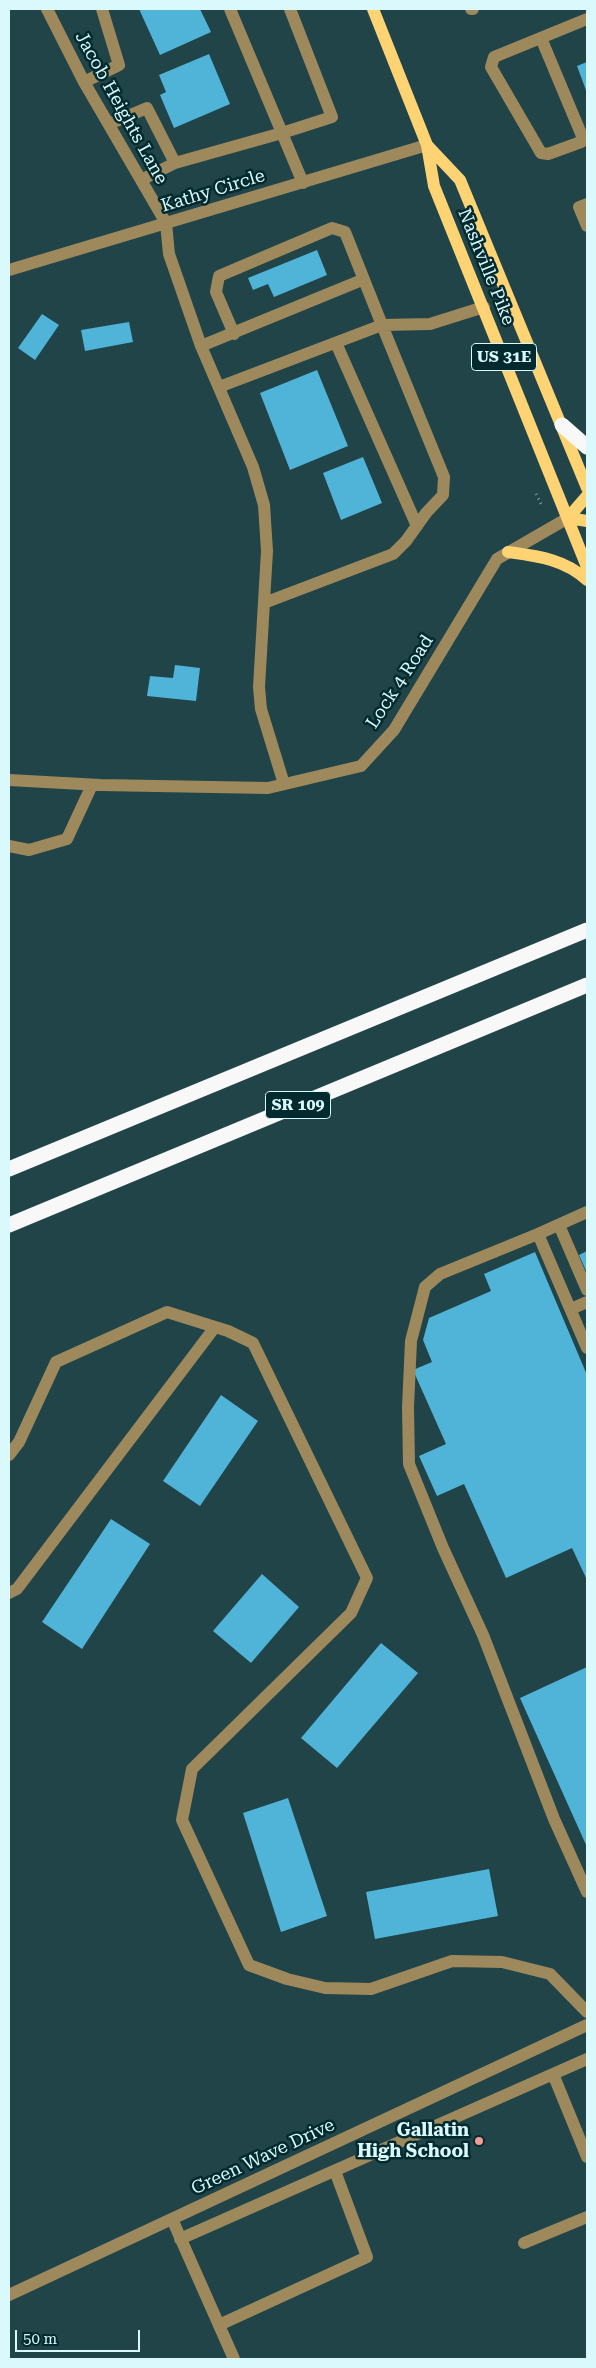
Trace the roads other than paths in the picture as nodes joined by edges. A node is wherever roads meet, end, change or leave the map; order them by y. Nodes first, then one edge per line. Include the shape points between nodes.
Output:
1 (47, 9) edge
2 (102, 9) edge
3 (230, 9) edge
4 (290, 9) edge
5 (374, 9) edge
6 (587, 19) edge
7 (541, 38) junction
8 (84, 82) junction
9 (109, 124) junction
10 (282, 133) junction
11 (584, 143) edge
12 (427, 145) junction
13 (175, 163) junction
14 (142, 180) junction
15 (303, 182) junction
16 (587, 204) edge
17 (166, 223) junction
18 (587, 226) edge
19 (9, 270) edge
20 (362, 280) junction
21 (484, 307) junction
22 (382, 325) junction
23 (234, 334) junction
24 (336, 342) junction
25 (201, 346) junction
26 (219, 387) junction
27 (562, 425) junction
28 (587, 448) edge
29 (587, 488) edge
30 (587, 496) edge
31 (568, 518) junction
32 (587, 521) edge
33 (417, 526) junction
34 (508, 552) junction
35 (587, 567) edge
36 (587, 580) edge
37 (264, 603) junction
38 (9, 780) edge
39 (284, 784) junction
40 (92, 785) junction
41 (9, 846) edge
42 (587, 930) edge
43 (587, 985) edge
44 (9, 1169) edge
45 (587, 1212) edge
46 (9, 1225) edge
47 (558, 1225) junction
48 (538, 1234) junction
49 (587, 1290) edge
50 (587, 1302) edge
51 (571, 1309) junction
52 (215, 1327) junction
53 (584, 1330) edge
54 (587, 1348) edge
55 (9, 1455) edge
56 (9, 1593) edge
57 (587, 1892) edge
58 (587, 2012) edge
59 (587, 2025) edge
60 (587, 2059) edge
61 (553, 2074) junction
62 (587, 2157) edge
63 (335, 2171) junction
64 (587, 2217) edge
65 (172, 2219) junction
66 (180, 2239) junction
67 (524, 2243) dead end
68 (9, 2295) edge
69 (219, 2325) junction
70 (234, 2359) edge

1 - 8 street, Jacob Heights Lane
2 - 8 street via 119,65
3 - 10 street
4 - 10 street via 332,117
5 - 12 main road, Nashville Pike / US 31E
6 - 7 street
7 - 11 street
7 - 11 street via 494,57 491,67 541,153 548,154
8 - 9 street, Jacob Heights Lane
9 - 13 street via 147,108
9 - 14 street, Jacob Heights Lane
10 - 13 street
10 - 15 street
12 - 15 street, Kathy Circle
12 - 21 main road, Nashville Pike / US 31E via 434,186
12 - 27 main road, Nashville Pike / US 31E via 460,180
13 - 14 street
14 - 17 street, Jacob Heights Lane
15 - 17 street, Kathy Circle
16 - 18 street via 579,207
17 - 19 street, Kathy Circle
17 - 25 street via 169,254
20 - 22 street
20 - 23 street
20 - 23 street via 345,232 332,228 219,276 216,292
21 - 22 street via 430,324
21 - 31 main road, Nashville Pike / US 31E
22 - 24 street
22 - 33 street via 444,477 443,495
23 - 25 street
24 - 26 street
24 - 33 street
25 - 26 street
26 - 37 street via 253,467 264,505 267,552
27 - 28 highway
27 - 29 main road, Nashville Pike / US 31E
30 - 31 main road
31 - 32 main road
31 - 34 street, Lock 4 Road
31 - 35 main road, Nashville Pike / US 31E
33 - 37 street via 393,554
34 - 36 main road via 545,556 577,570
34 - 39 street, Lock 4 Road via 497,559 394,730 360,766
37 - 39 street via 259,687 261,710
38 - 40 street, Lock 4 Road
39 - 40 street, Lock 4 Road via 268,788
40 - 41 street via 66,839 29,850
42 - 44 highway
43 - 46 highway, SR 109
45 - 47 street
47 - 48 street
47 - 49 street
48 - 51 street
48 - 57 street via 440,1274 425,1287 410,1341 409,1464 443,1548 484,1635 554,1818
50 - 51 street
51 - 53 street
52 - 55 street via 167,1312 56,1362 19,1442
52 - 56 street via 17,1589
52 - 58 street via 253,1343 367,1578 351,1614 192,1769 182,1820 248,1965 326,1988 372,1989 452,1961 502,1962 550,1974
53 - 54 street
59 - 65 street, Green Wave Drive
60 - 61 street
61 - 62 street
61 - 63 street
63 - 66 street
63 - 69 street via 367,2257
64 - 67 street
65 - 66 street
65 - 68 street, Green Wave Drive
66 - 69 street
69 - 70 street

